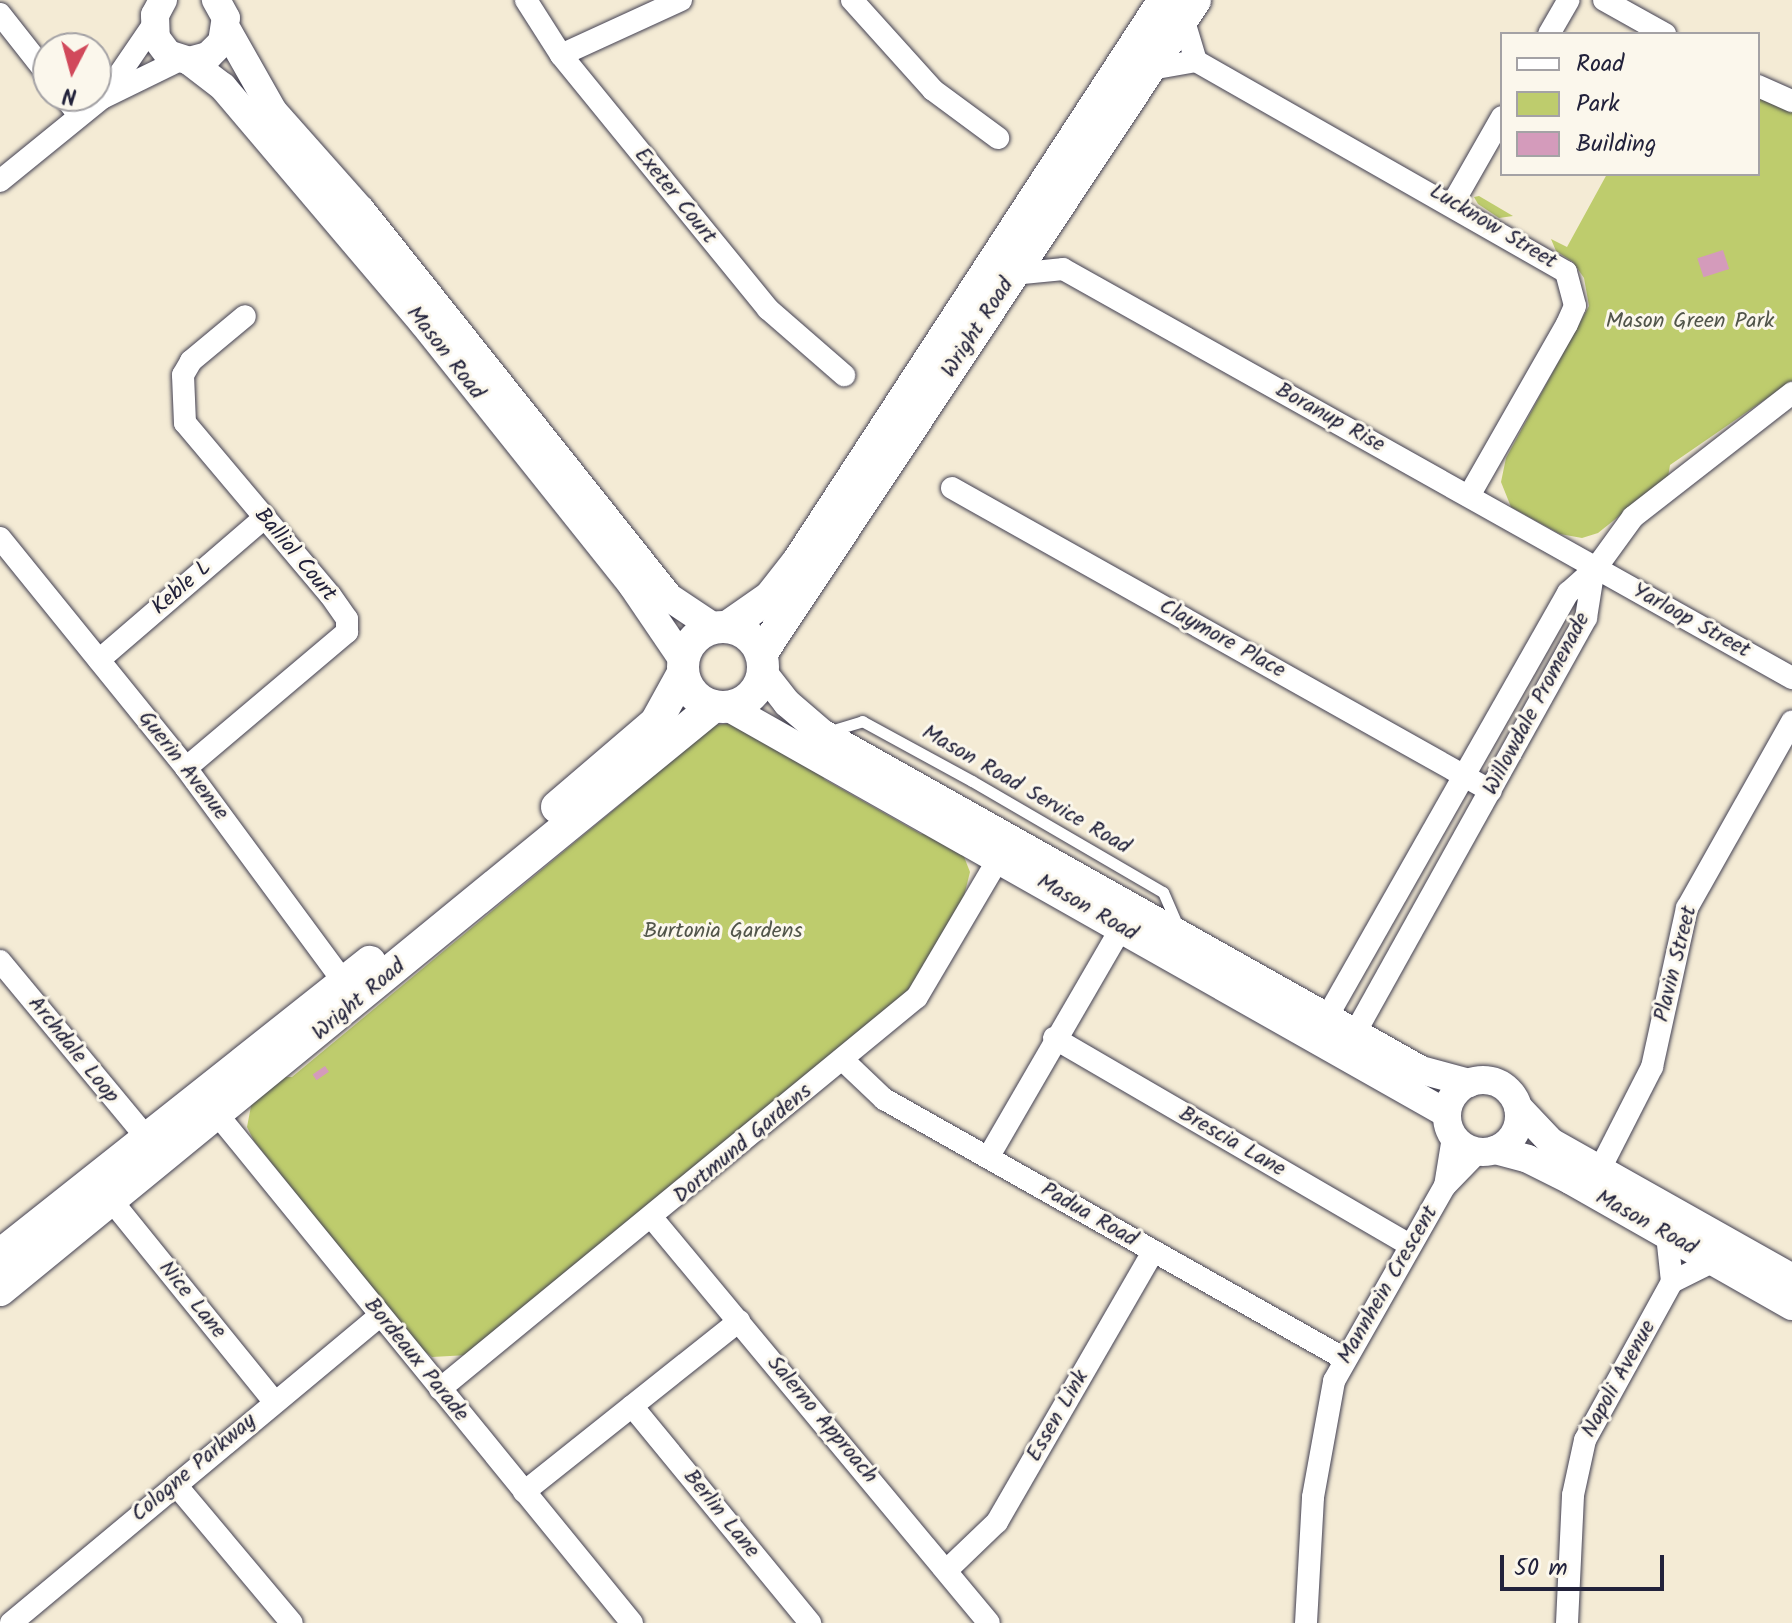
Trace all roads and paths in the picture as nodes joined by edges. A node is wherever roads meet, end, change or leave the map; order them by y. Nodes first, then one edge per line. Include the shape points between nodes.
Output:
1 (526, 0) edge
2 (681, 0) edge
3 (852, 0) edge
4 (1569, 0) edge
5 (1604, 0) edge
6 (1180, 6) edge
7 (154, 12) edge
8 (226, 12) edge
9 (0, 14) edge
10 (1550, 32) edge
11 (1661, 32) edge
12 (32, 55) edge
13 (561, 55) junction
14 (184, 61) junction
15 (1196, 61) junction
16 (1151, 69) junction
17 (112, 81) edge
18 (1760, 87) edge
19 (112, 93) edge
20 (1792, 101) edge
21 (77, 112) edge
22 (83, 112) edge
23 (79, 115) junction
24 (1500, 121) edge
25 (998, 138) dead end
26 (0, 181) edge
27 (1453, 203) junction
28 (1044, 226) junction
29 (1063, 269) junction
30 (1013, 274) junction
31 (245, 316) dead end
32 (844, 375) dead end
33 (1792, 394) edge
34 (952, 488) dead end
35 (1469, 496) junction
36 (265, 517) junction
37 (1, 544) edge
38 (1594, 571) junction
39 (721, 628) junction
40 (99, 660) junction
41 (761, 662) junction
42 (683, 666) junction
43 (1792, 678) edge
44 (720, 706) junction
45 (1792, 722) edge
46 (186, 768) junction
47 (1464, 776) junction
48 (1491, 791) junction
49 (999, 858) junction
50 (1121, 928) junction
51 (0, 961) edge
52 (351, 992) junction
53 (1327, 1017) junction
54 (1355, 1033) junction
55 (1054, 1038) junction
56 (843, 1060) junction
57 (1469, 1083) junction
58 (210, 1105) junction
59 (1518, 1107) junction
60 (1449, 1125) junction
61 (146, 1137) junction
62 (1487, 1151) junction
63 (989, 1156) junction
64 (1599, 1171) junction
65 (1445, 1186) junction
66 (111, 1200) junction
67 (653, 1219) junction
68 (1667, 1235) junction
69 (1410, 1245) junction
70 (1153, 1252) junction
71 (0, 1255) edge
72 (1714, 1261) junction
73 (1792, 1278) edge
74 (1672, 1282) junction
75 (0, 1290) edge
76 (1792, 1306) edge
77 (380, 1316) junction
78 (739, 1321) junction
79 (1343, 1358) junction
80 (440, 1389) junction
81 (273, 1400) junction
82 (632, 1406) junction
83 (176, 1485) junction
84 (524, 1492) junction
85 (948, 1569) junction
86 (11, 1623) edge
87 (292, 1623) edge
88 (632, 1623) edge
89 (810, 1623) edge
90 (989, 1623) edge
91 (1306, 1623) edge
92 (1567, 1623) edge

1 - 13 street, Exeter Court
2 - 13 street
3 - 25 street via 933,90
4 - 10 street
5 - 11 street
6 - 15 street
6 - 16 main road, Wright Road
6 - 39 main road, Wright Road via 799,560 770,597
7 - 14 street, Mason Road via 163,50
7 - 17 street
8 - 14 street via 214,52
8 - 39 street, Mason Road via 273,111 370,221 670,598
9 - 12 street
13 - 32 street, Exeter Court via 768,309
14 - 19 street
14 - 42 street, Mason Road via 234,99 423,323 632,585
15 - 16 street
15 - 27 street, Lucknow Street
16 - 28 main road, Wright Road
18 - 20 street
21 - 23 street
22 - 23 street
23 - 26 street
24 - 27 street
27 - 35 street, Lucknow Street via 1553,260 1566,272 1574,295 1567,324
28 - 29 street
28 - 30 main road, Wright Road
29 - 30 street
29 - 35 street, Boranup Rise
30 - 41 main road, Wright Road
31 - 36 street, Balliol Court via 191,361 180,400 191,434
33 - 38 street, Willowdale Promenade via 1642,509
34 - 47 street, Claymore Place
35 - 38 street, Boranup Rise
36 - 40 street, Keble L
36 - 46 street, Balliol Court via 347,619 347,632
37 - 40 street, Guerin Avenue
38 - 43 street, Yarloop Street
38 - 47 street, Willowdale Promenade via 1568,593
38 - 48 street, Willowdale Promenade via 1586,618
39 - 41 main road via 748,636
39 - 42 main road via 694,639
40 - 46 street, Guerin Avenue
41 - 44 main road via 750,696
41 - 53 street, Mason Road via 787,703 822,733
42 - 44 main road via 693,694
42 - 52 main road, Wright Road via 656,722
44 - 49 street, Mason Road
44 - 52 main road, Wright Road
45 - 64 street, Plavin Street via 1687,908 1652,1067
46 - 52 street, Guerin Avenue
47 - 48 street, Claymore Place
47 - 53 street, Willowdale Promenade
48 - 54 street, Willowdale Promenade
49 - 50 street, Mason Road
49 - 56 street, Dortmund Gardens via 931,978
50 - 55 street
50 - 60 street, Mason Road
51 - 61 street, Archdale Loop
52 - 58 main road, Wright Road
53 - 54 street, Mason Road
54 - 57 street, Mason Road via 1421,1070
55 - 63 street
55 - 69 street, Brescia Lane
56 - 63 street, Padua Road via 884,1099
56 - 67 street, Dortmund Gardens
57 - 59 street via 1499,1084
57 - 60 street via 1453,1094
58 - 61 main road, Wright Road
58 - 66 main road, Wright Road
58 - 77 street, Bordeaux Parade
59 - 62 street via 1517,1129
59 - 64 street, Mason Road via 1551,1142
60 - 62 street
60 - 65 street, Mannhein Crescent
61 - 71 main road, Wright Road
62 - 65 street, Mannhein Crescent
62 - 68 street, Mason Road via 1528,1159
63 - 70 street, Padua Road
64 - 73 street, Mason Road
65 - 69 street, Mannhein Crescent
66 - 75 main road, Wright Road
66 - 81 street, Nice Lane
67 - 78 street, Salerno Approach
67 - 80 street, Dortmund Gardens
68 - 72 street, Mason Road
68 - 74 street
69 - 79 street, Mannhein Crescent
70 - 79 street, Padua Road
70 - 85 street, Essen Link via 997,1522
72 - 74 street
72 - 76 street, Mason Road
74 - 92 street, Napoli Avenue via 1577,1463
77 - 80 street, Bordeaux Parade
77 - 81 street, Cologne Parkway
78 - 82 street
78 - 85 street, Salerno Approach
79 - 91 street, Mannhein Crescent via 1325,1422 1313,1497
80 - 84 street, Bordeaux Parade
81 - 83 street, Cologne Parkway
82 - 84 street
82 - 89 street, Berlin Lane
83 - 86 street, Cologne Parkway
83 - 87 street
84 - 88 street, Bordeaux Parade
85 - 90 street, Salerno Approach

